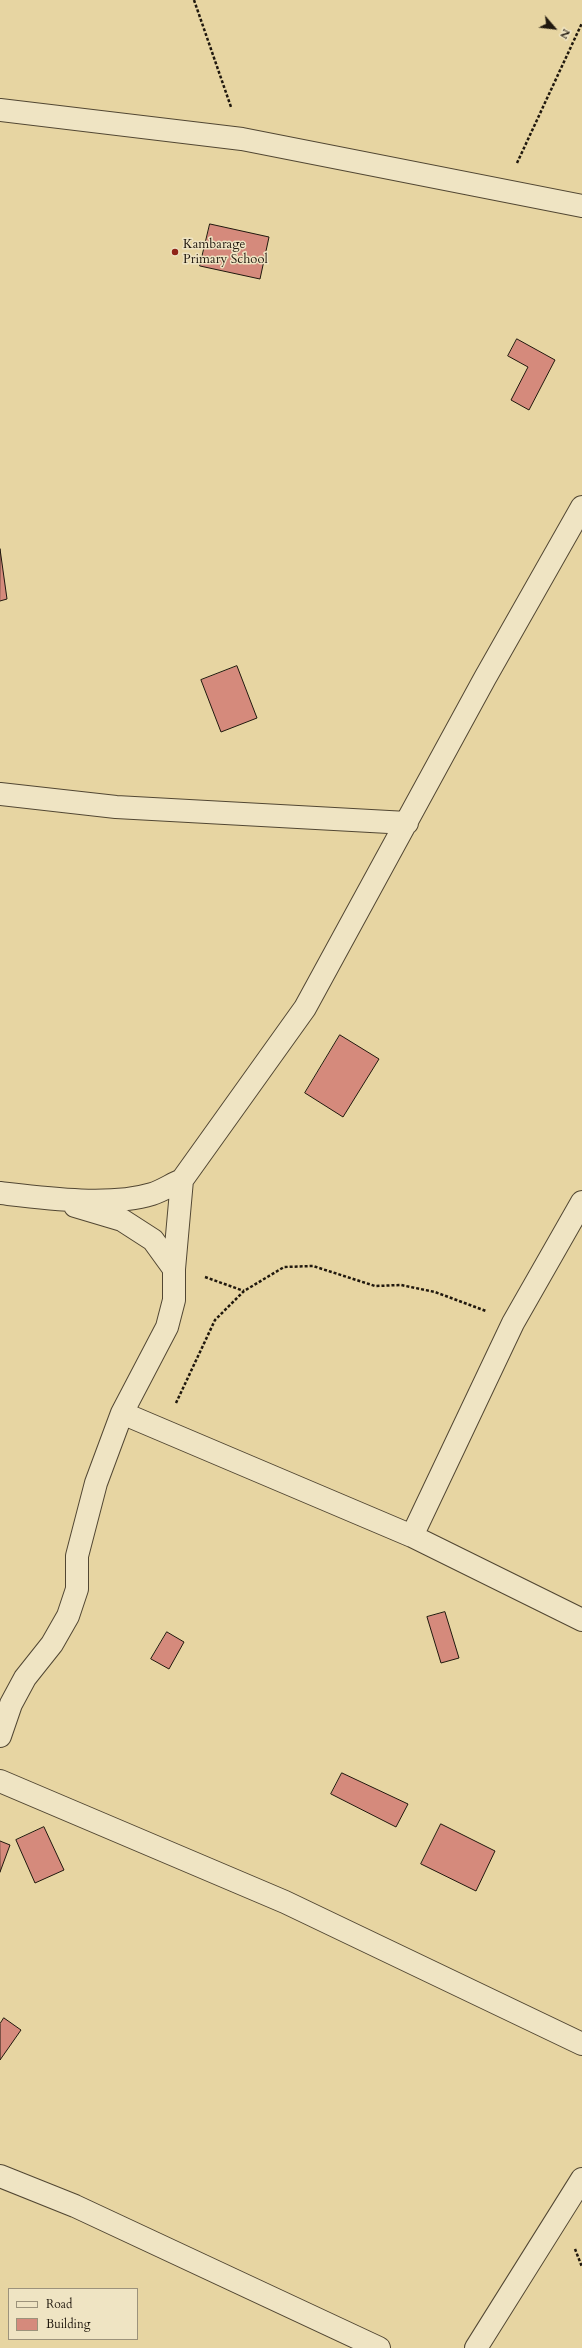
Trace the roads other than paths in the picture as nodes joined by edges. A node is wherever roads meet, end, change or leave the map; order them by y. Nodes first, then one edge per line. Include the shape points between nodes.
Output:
1 (0, 110) edge
2 (582, 206) edge
3 (582, 506) edge
4 (0, 794) edge
5 (407, 823) junction
6 (182, 1180) junction
7 (0, 1193) edge
8 (56, 1200) junction
9 (582, 1202) edge
10 (174, 1269) junction
11 (122, 1413) junction
12 (412, 1536) junction
13 (582, 1620) edge
14 (0, 1736) edge
15 (0, 1781) edge
16 (582, 2044) edge
17 (0, 2176) edge
18 (582, 2179) edge
19 (379, 2348) edge
20 (476, 2348) edge

1 - 2 street via 242,139
3 - 5 street
4 - 5 street via 116,807
5 - 6 street via 305,1008
6 - 8 street via 152,1194 120,1199
6 - 10 street
7 - 8 street
8 - 10 street via 122,1220 153,1240
9 - 12 street via 513,1323
10 - 11 street via 174,1300 168,1327
11 - 12 street
11 - 14 street via 96,1483 77,1556 77,1589 68,1616 52,1644 25,1678 11,1704
12 - 13 street
15 - 16 street via 286,1902
17 - 19 street via 75,2206
18 - 20 street

